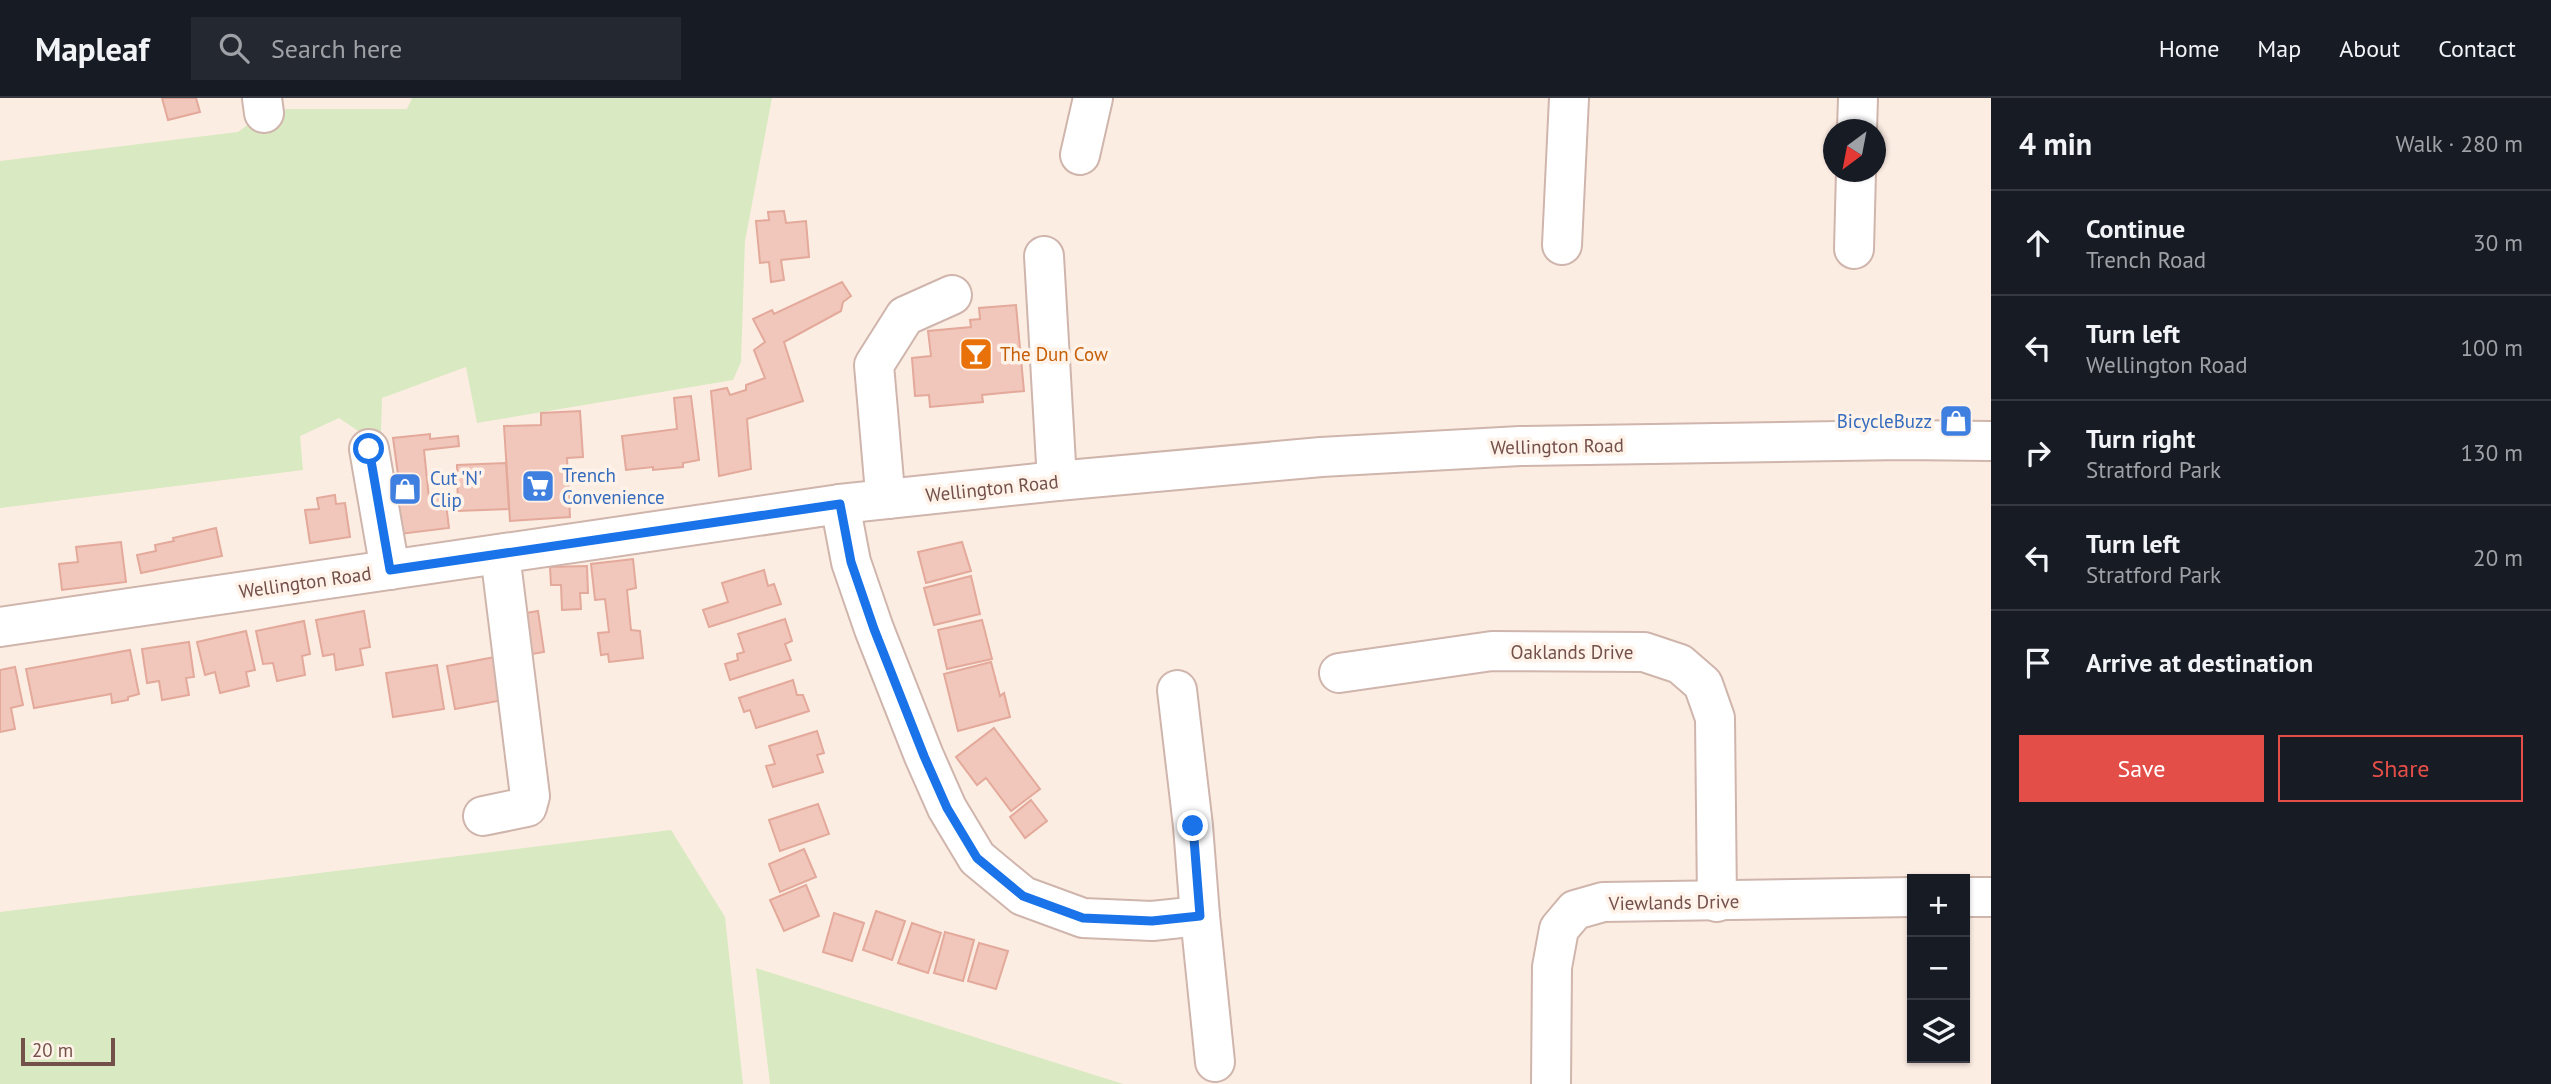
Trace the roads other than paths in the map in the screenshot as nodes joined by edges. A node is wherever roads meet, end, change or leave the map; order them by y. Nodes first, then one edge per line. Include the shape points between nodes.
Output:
1 (1093, 98) edge
2 (1569, 98) edge
3 (1858, 98) edge
4 (1857, 119) edge
5 (1080, 155) dead end
6 (1856, 182) edge
7 (1562, 245) dead end
8 (1854, 249) dead end
9 (1044, 257) dead end
10 (952, 295) dead end
11 (1991, 441) edge
12 (369, 449) dead end
13 (1057, 481) junction
14 (888, 499) junction
15 (840, 504) junction
16 (500, 554) junction
17 (390, 570) junction
18 (0, 627) edge
19 (1339, 673) dead end
20 (1177, 690) dead end
21 (483, 816) dead end
22 (1907, 897) edge
23 (1970, 897) edge
24 (1991, 897) edge
25 (1717, 902) junction
26 (1200, 916) junction
27 (1214, 1062) dead end
28 (1551, 1084) edge

1 - 5 street
2 - 7 street
3 - 4 street
6 - 8 street
9 - 13 street
10 - 14 street via 905,316 874,365
11 - 13 street, Wellington Road via 1520,446 1321,457
12 - 17 street
13 - 14 street, Wellington Road
14 - 15 street, Wellington Road
15 - 16 street, Wellington Road
15 - 26 street via 851,562 884,654 947,808 977,858 1023,896 1083,918 1152,921
16 - 17 street, Wellington Road
16 - 21 street via 530,796 527,807
17 - 18 street, Wellington Road
19 - 25 street, Oaklands Drive via 1492,651 1644,652 1680,664 1703,684 1715,718
20 - 26 street
22 - 25 street, Viewlands Drive
23 - 24 street
25 - 28 street, Viewlands Drive via 1603,902 1575,910 1559,929 1552,967
26 - 27 street

